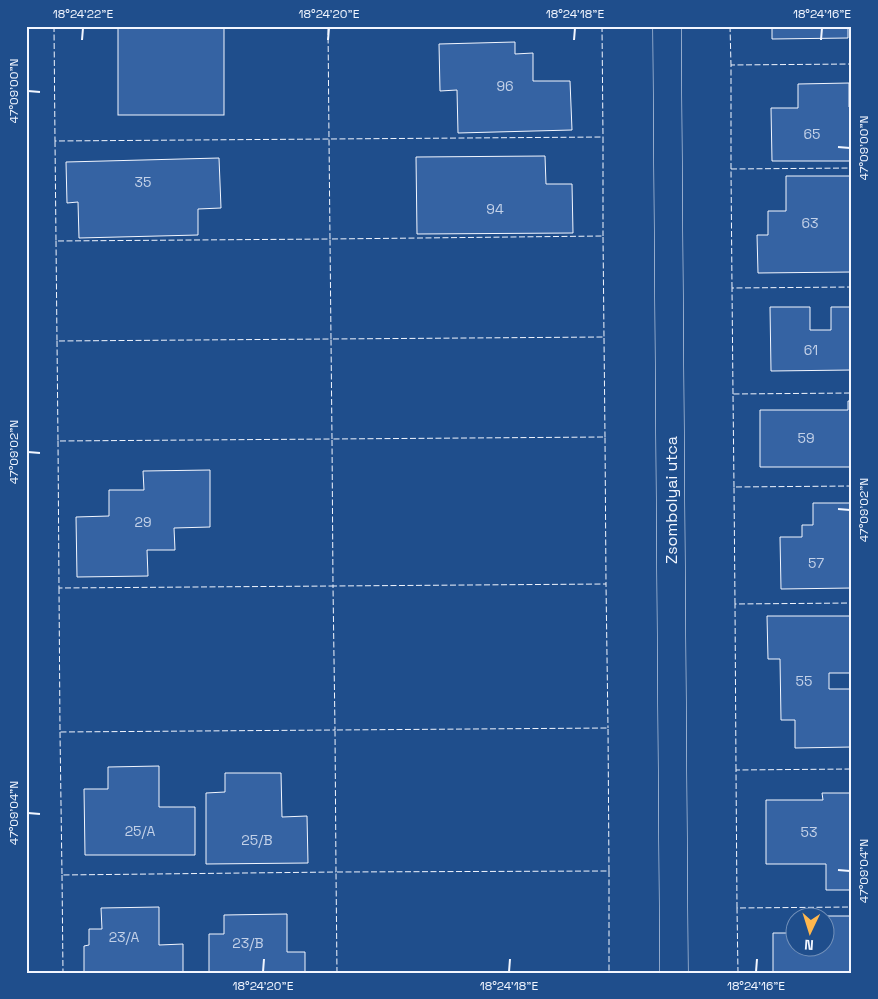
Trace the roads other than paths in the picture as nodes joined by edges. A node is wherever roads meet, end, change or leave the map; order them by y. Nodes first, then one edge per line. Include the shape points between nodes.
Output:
1 (667, 26) edge
2 (674, 973) edge

1 - 2 street, Zsombolyai utca

